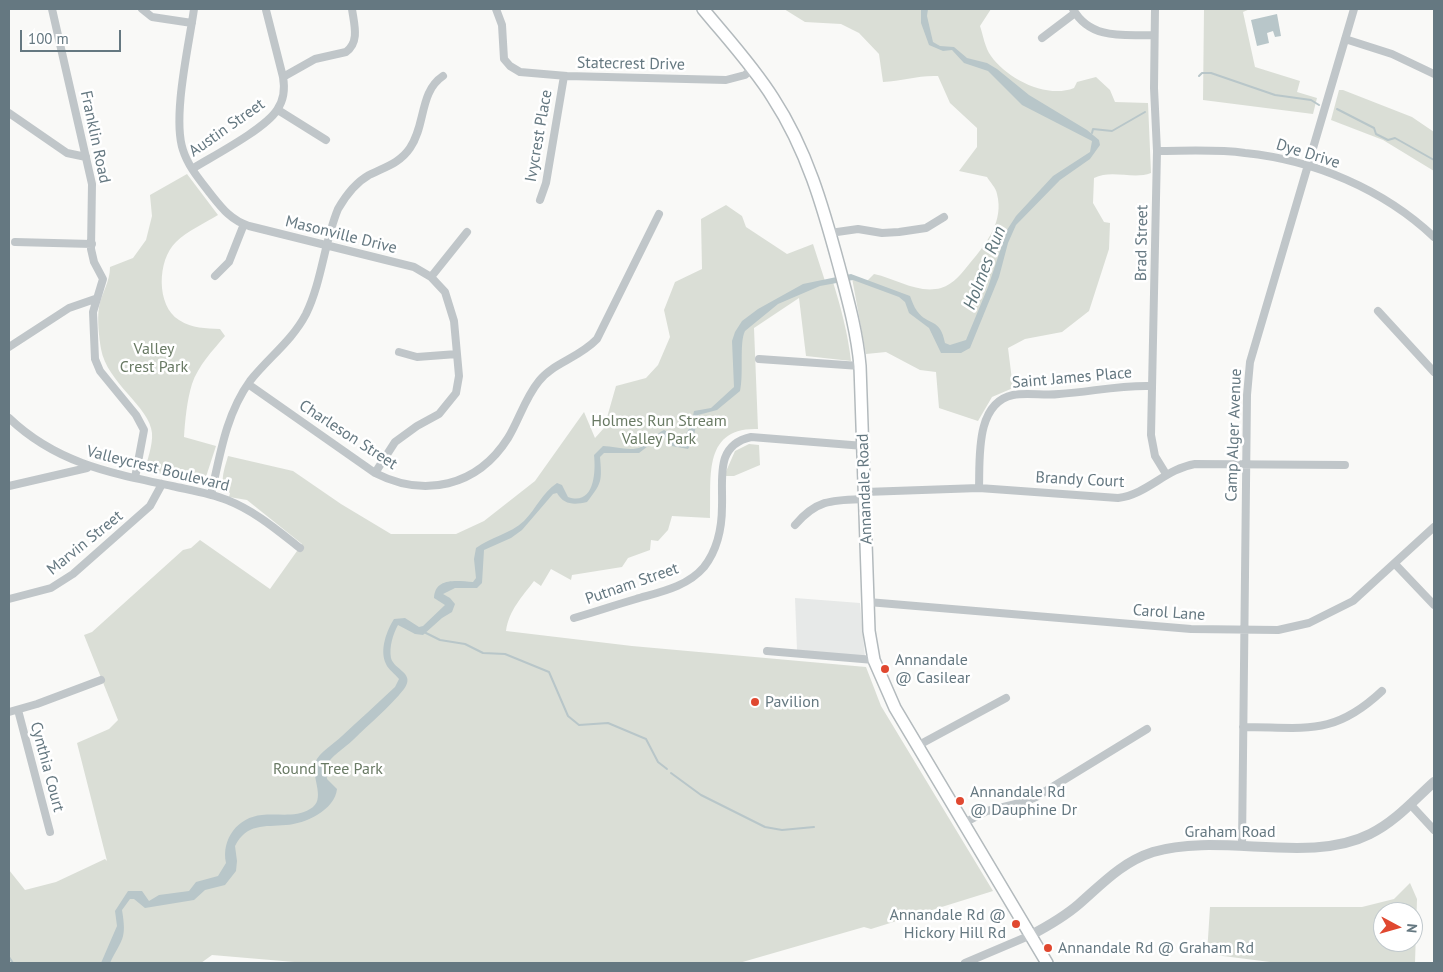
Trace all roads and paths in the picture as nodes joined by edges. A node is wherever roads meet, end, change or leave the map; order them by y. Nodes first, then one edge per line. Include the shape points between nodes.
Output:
1 (52, 9) edge
2 (142, 9) edge
3 (194, 9) edge
4 (352, 9) edge
5 (496, 9) edge
6 (703, 9) edge
7 (1155, 9) edge
8 (1354, 9) edge
9 (266, 10) dead end
10 (1074, 11) edge
11 (192, 23) junction
12 (1154, 35) junction
13 (1042, 38) dead end
14 (1345, 39) junction
15 (752, 70) junction
16 (1434, 74) edge
17 (443, 76) dead end
18 (564, 76) junction
19 (283, 77) junction
20 (278, 110) junction
21 (9, 113) edge
22 (326, 140) dead end
23 (1157, 151) junction
24 (86, 157) junction
25 (1307, 167) junction
26 (192, 169) junction
27 (540, 200) dead end
28 (659, 214) dead end
29 (944, 217) dead end
30 (244, 224) junction
31 (467, 232) dead end
32 (830, 233) junction
33 (1434, 237) edge
34 (15, 242) dead end
35 (92, 244) junction
36 (327, 245) junction
37 (215, 276) dead end
38 (431, 277) junction
39 (95, 299) junction
40 (1378, 311) dead end
41 (9, 347) edge
42 (399, 352) dead end
43 (457, 354) junction
44 (759, 359) dead end
45 (860, 366) junction
46 (1434, 372) edge
47 (248, 384) junction
48 (1151, 386) junction
49 (9, 418) edge
50 (864, 446) junction
51 (1246, 464) junction
52 (1344, 465) dead end
53 (89, 467) junction
54 (375, 473) junction
55 (1166, 474) junction
56 (136, 478) junction
57 (162, 484) junction
58 (9, 486) edge
59 (979, 488) junction
60 (211, 495) junction
61 (865, 495) junction
62 (795, 525) dead end
63 (1434, 528) edge
64 (300, 548) dead end
65 (1395, 564) junction
66 (9, 599) edge
67 (868, 602) junction
68 (1434, 605) edge
69 (574, 618) dead end
70 (1244, 630) junction
71 (767, 650) dead end
72 (874, 660) junction
73 (101, 680) dead end
74 (1382, 691) dead end
75 (1006, 698) dead end
76 (18, 710) junction
77 (9, 712) edge
78 (1243, 727) junction
79 (1148, 729) dead end
80 (918, 746) junction
81 (1434, 782) edge
82 (1410, 804) junction
83 (964, 823) junction
84 (1434, 830) edge
85 (50, 832) dead end
86 (1242, 846) junction
87 (1031, 935) junction
88 (965, 963) edge
89 (1048, 963) edge

1 - 24 street, Franklin Road
2 - 11 street via 152,17
3 - 11 street, Masonville Drive
4 - 19 street via 355,40 351,49 307,62
5 - 18 street, Statecrest Drive via 502,25 502,51 510,66 520,72
6 - 15 main road, Annandale Road
7 - 12 street, Brad Street
8 - 14 street, Camp Alger Avenue
9 - 19 street, Austin Street
10 - 12 street via 1087,25 1102,33
10 - 13 street
11 - 26 street, Masonville Drive via 178,129 183,152
12 - 23 street, Brad Street
14 - 16 street via 1392,54
14 - 25 street, Camp Alger Avenue
15 - 18 street, Statecrest Drive via 726,80
15 - 32 main road, Annandale Road via 774,98 805,155
17 - 36 street via 430,90 412,145 400,159 366,177 351,190 338,209
18 - 27 street, Ivycrest Place via 546,184
19 - 20 street, Austin Street via 284,94
20 - 22 street
20 - 26 street, Austin Street via 266,122
21 - 24 street via 67,153
23 - 25 street, Dye Drive via 1245,152
23 - 48 street, Brad Street
24 - 35 street, Franklin Road via 93,190
25 - 33 street, Dye Drive via 1371,191 1409,215
25 - 51 street, Camp Alger Avenue via 1250,362
26 - 30 street, Masonville Drive via 225,212
28 - 54 street, Charleson Street via 598,338 581,354 554,368 539,381 493,457 471,474 439,486 414,487
29 - 32 street via 926,228 899,232 858,229
30 - 36 street, Masonville Drive
30 - 37 street via 229,262
31 - 38 street
32 - 45 main road, Annandale Road via 858,345
34 - 35 street
35 - 39 street, Franklin Road via 94,262 103,279
36 - 38 street, Masonville Drive via 414,267
36 - 47 street via 317,288 303,319 288,341
38 - 43 street, Masonville Drive via 449,301
39 - 41 street via 69,308
39 - 56 street, Franklin Road via 96,364 136,414 144,430
40 - 46 street
42 - 43 street via 417,357
43 - 54 street, Masonville Drive via 458,385 451,401 439,414 396,442
44 - 45 street
45 - 50 main road, Annandale Road
47 - 54 street, Charleson Street
47 - 60 street via 228,423
48 - 55 street, Brad Street via 1152,446
48 - 59 street, Saint James Place via 1106,387 1055,395 1014,395 1000,401 985,420
49 - 53 street, Valleycrest Boulevard via 47,448
50 - 61 main road, Annandale Road
50 - 69 street, Putnam Street via 743,439 726,453 722,467 721,527 717,546 704,566 676,587
51 - 52 street, Brandy Court
51 - 55 street, Brandy Court via 1195,464
51 - 70 street, Camp Alger Avenue
53 - 56 street, Valleycrest Boulevard
53 - 58 street
55 - 59 street, Brandy Court via 1139,493 1118,498
56 - 57 street, Valleycrest Boulevard
57 - 60 street, Valleycrest Boulevard
57 - 66 street, Marvin Street via 150,506 74,574 51,588
59 - 61 street, Brandy Court
60 - 64 street, Valleycrest Boulevard via 257,515
61 - 62 street, Brandy Court via 820,504 811,508
61 - 67 main road, Annandale Road
63 - 65 street, Carol Lane
65 - 68 street
65 - 70 street, Carol Lane via 1353,602 1325,617 1294,628
67 - 70 street, Carol Lane via 1184,629
67 - 72 main road, Annandale Road
70 - 78 street, Camp Alger Avenue
71 - 72 street
72 - 80 main road, Annandale Road via 885,690
73 - 76 street
74 - 78 street via 1355,714 1332,724
75 - 80 street
76 - 77 street
76 - 85 street, Cynthia Court
78 - 86 street, Camp Alger Avenue
79 - 83 street via 1036,797 987,810
80 - 83 main road, Annandale Road
81 - 82 street, Graham Road
82 - 84 street
82 - 86 street, Graham Road via 1381,828 1343,844
83 - 87 main road, Annandale Road
86 - 87 street, Graham Road via 1182,846 1138,858 1114,872 1063,916
87 - 88 street
87 - 89 main road, Annandale Road

